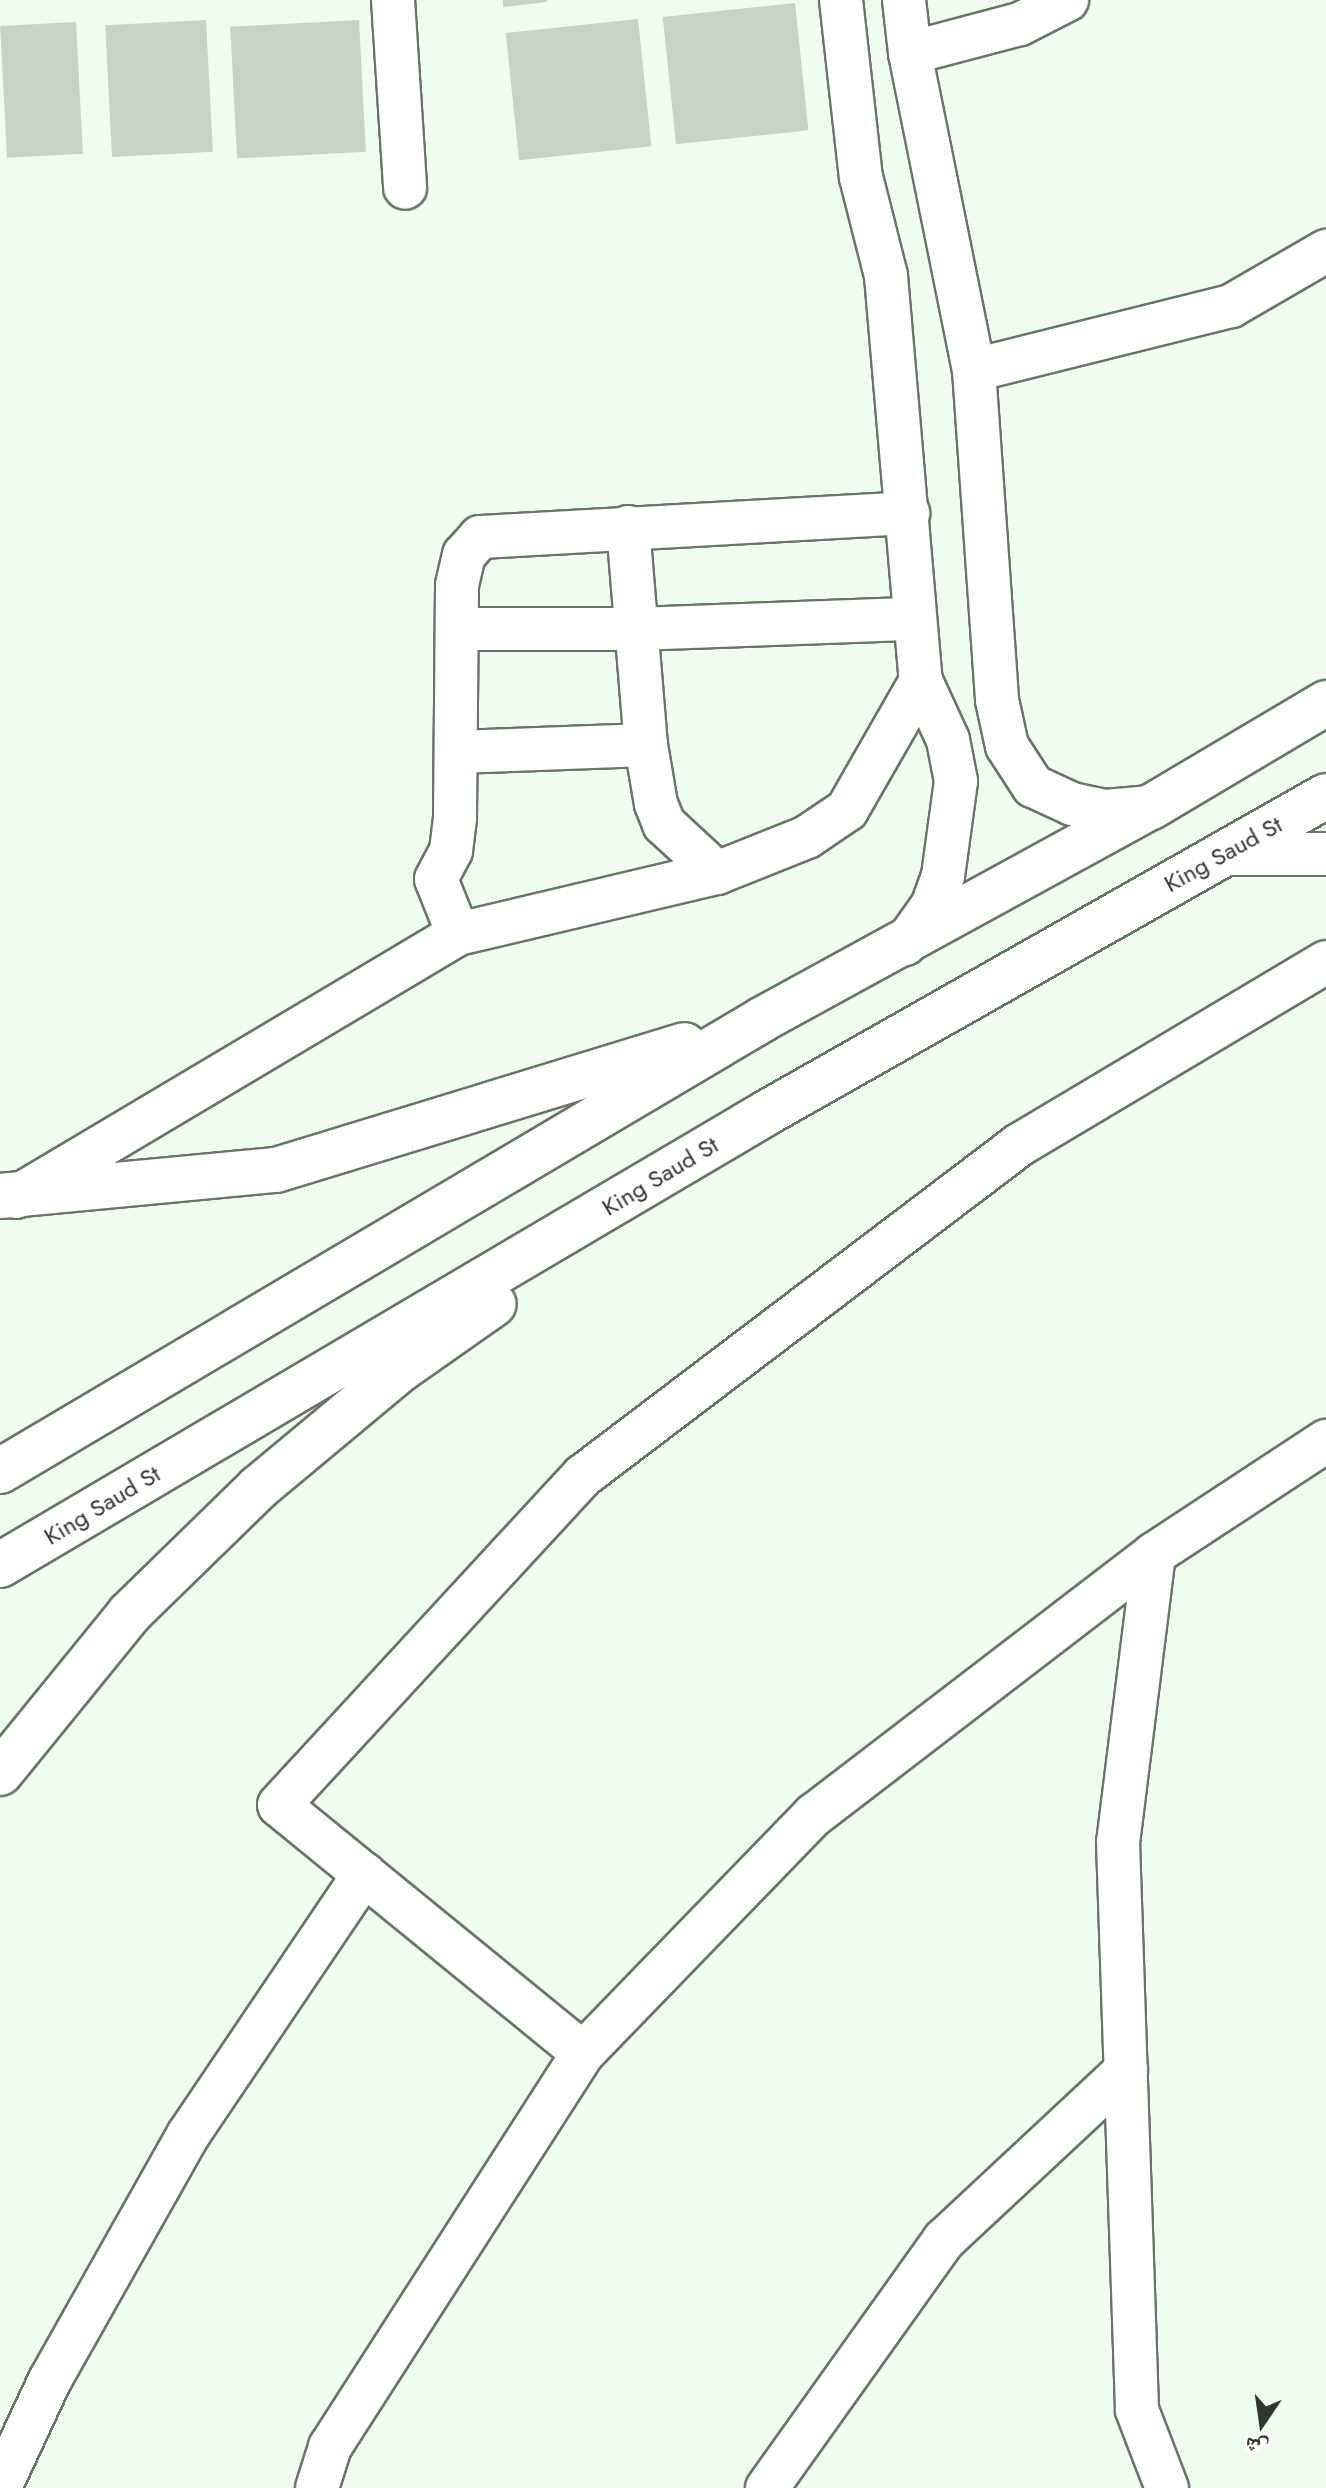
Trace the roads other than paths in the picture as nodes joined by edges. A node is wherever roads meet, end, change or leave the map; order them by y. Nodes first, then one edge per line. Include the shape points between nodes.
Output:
1 (393, 0) edge
2 (841, 0) edge
3 (904, 0) edge
4 (1067, 0) edge
5 (910, 53) junction
6 (405, 188) dead end
7 (1326, 251) edge
8 (974, 370) junction
9 (908, 513) junction
10 (628, 527) junction
11 (914, 619) junction
12 (457, 629) junction
13 (636, 629) junction
14 (921, 681) junction
15 (1326, 703) edge
16 (646, 745) junction
17 (458, 752) junction
18 (1326, 796) edge
19 (1151, 807) junction
20 (1222, 854) junction
21 (1326, 854) edge
22 (717, 873) junction
23 (458, 934) junction
24 (905, 944) junction
25 (1326, 962) edge
26 (763, 1019) junction
27 (768, 1112) junction
28 (8, 1196) edge
29 (1326, 1441) edge
30 (0, 1471) edge
31 (1154, 1554) junction
32 (0, 1565) edge
33 (0, 1773) edge
34 (364, 1874) junction
35 (583, 2053) junction
36 (1126, 2070) junction
37 (0, 2487) edge
38 (317, 2488) edge
39 (767, 2488) edge
40 (1167, 2488) edge

1 - 6 street
2 - 9 street via 861,177 886,276
3 - 5 street
4 - 5 street via 1020,24
5 - 8 street
7 - 8 street via 1231,306
8 - 19 street via 997,700 1007,746 1033,786 1072,804 1106,811
9 - 10 street
9 - 11 street
10 - 12 street via 480,537 464,555 457,585
10 - 13 street
11 - 13 street
11 - 14 street
12 - 13 street
12 - 17 street
13 - 16 street
14 - 22 street via 847,810 807,837
14 - 24 street via 948,740 956,781 943,876 932,906
15 - 19 main road
16 - 17 street
16 - 22 street via 664,824
17 - 23 street via 451,851 436,879
18 - 20 main road, King Saud St
19 - 24 main road
20 - 21 street
20 - 27 main road, King Saud St
22 - 23 street
23 - 28 street
24 - 26 main road
25 - 34 street via 1019,1145 584,1475 279,1805
26 - 28 main road via 276,1170
26 - 30 main road
27 - 32 main road, King Saud St
27 - 33 main road via 401,1369 258,1488 129,1614
29 - 31 street
31 - 35 street via 814,1815
31 - 36 street via 1118,1842
34 - 35 street
34 - 37 street via 188,2135 50,2380
35 - 38 street via 330,2447
36 - 39 street via 944,2240
36 - 40 street via 1137,2410

